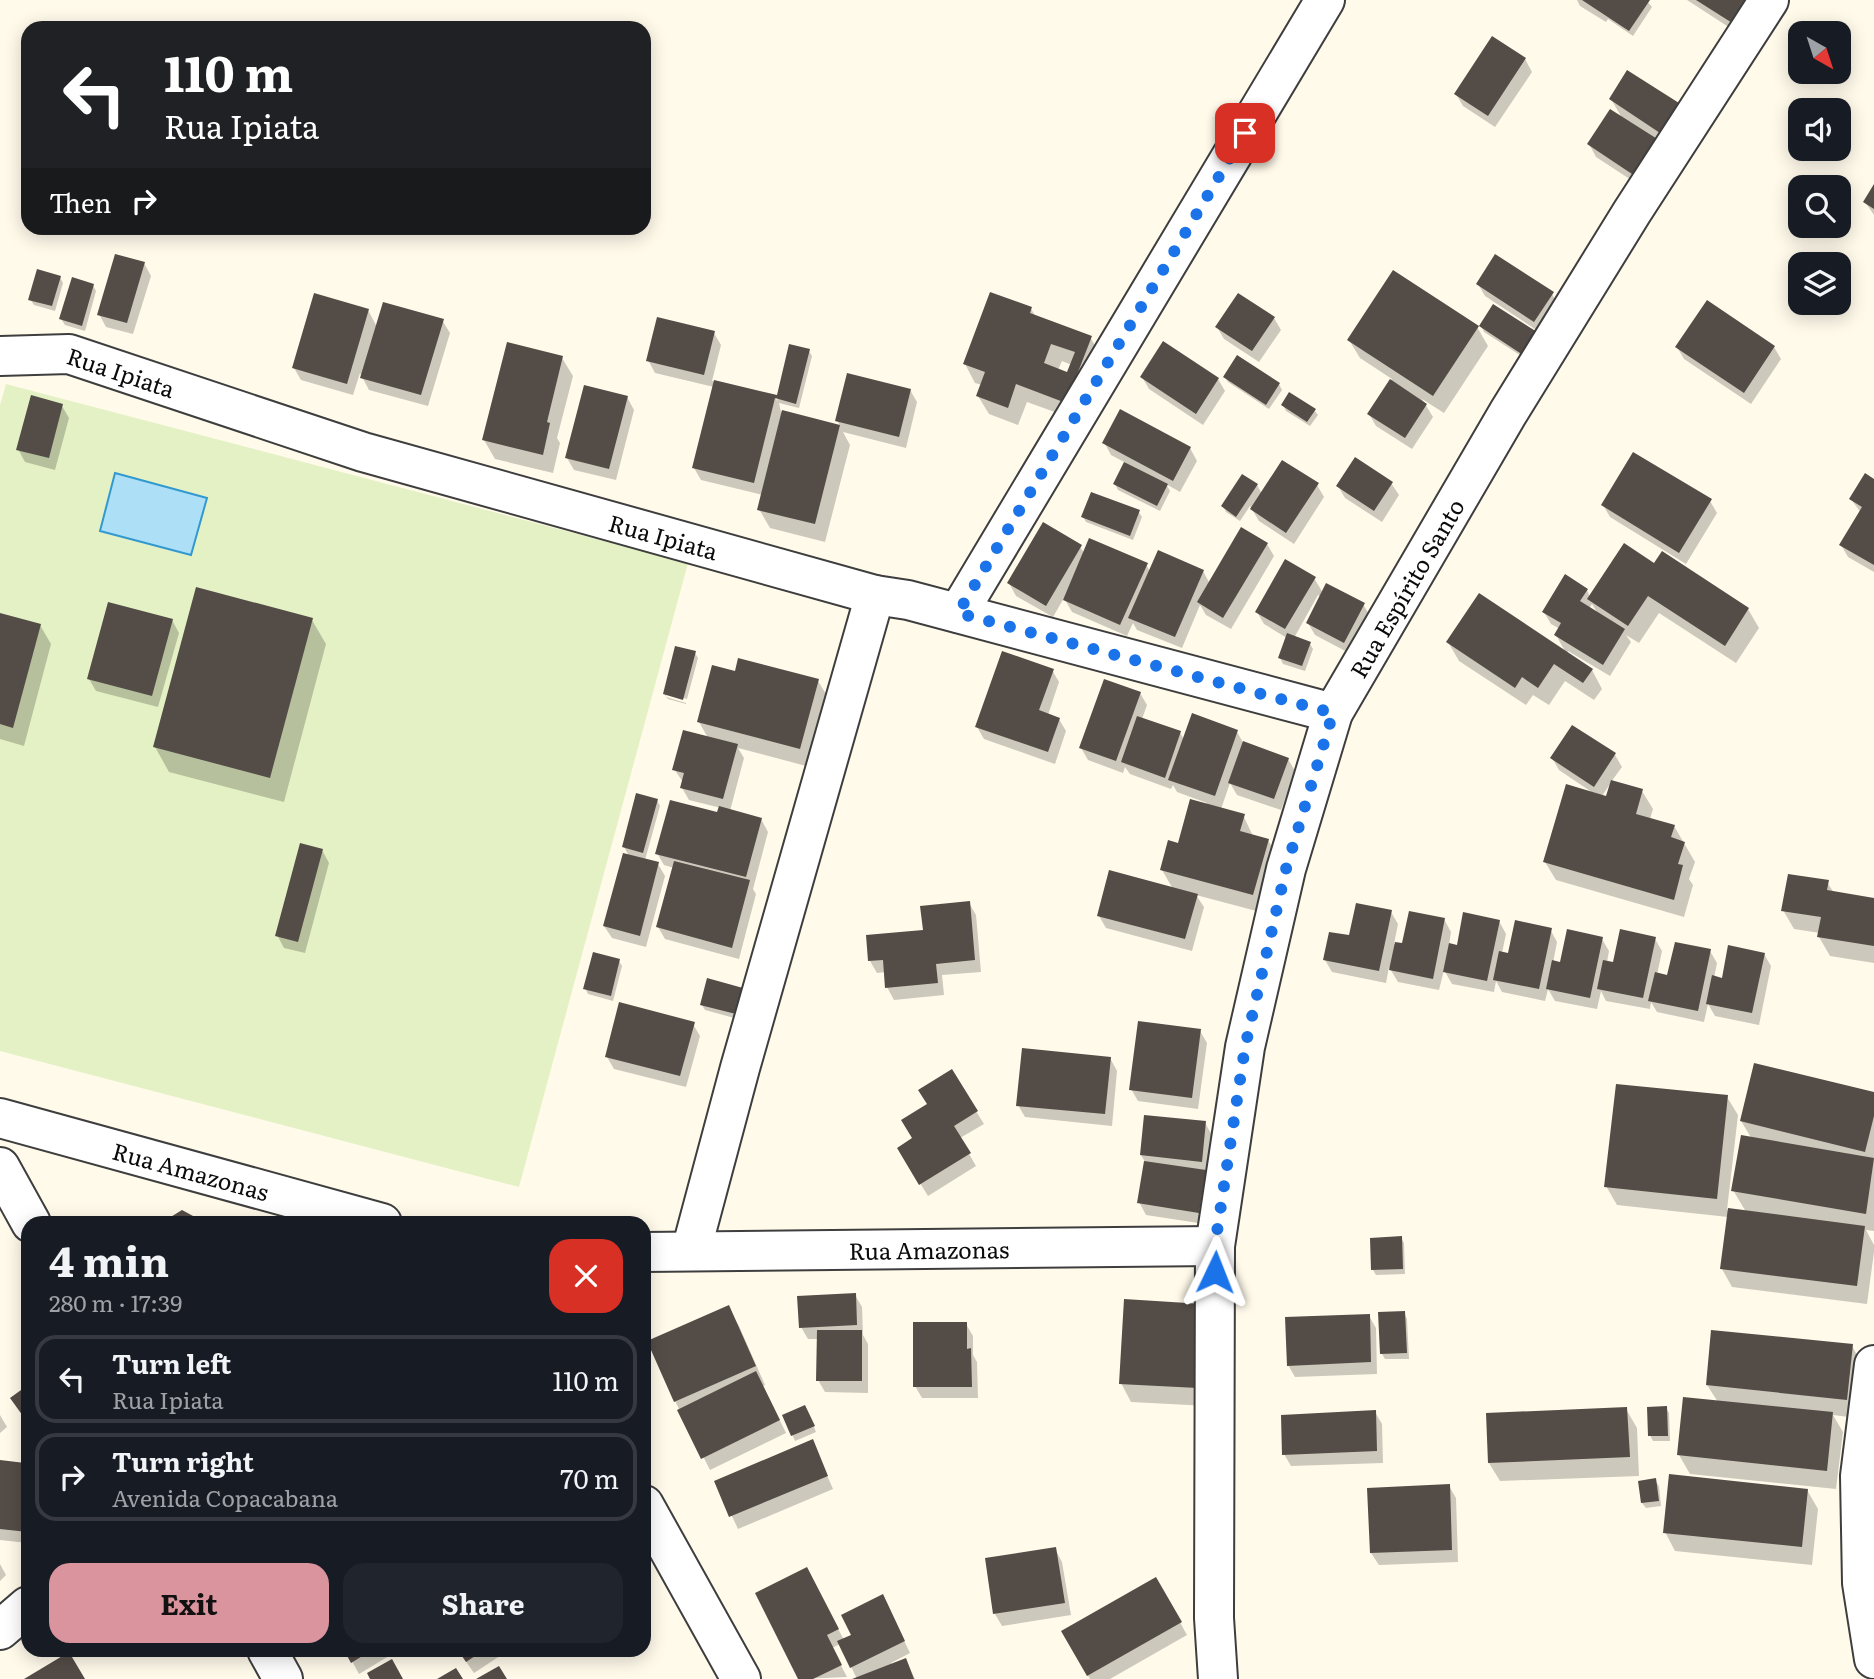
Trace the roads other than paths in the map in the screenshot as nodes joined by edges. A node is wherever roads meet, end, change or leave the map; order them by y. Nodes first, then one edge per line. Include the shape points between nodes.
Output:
1 (1325, 0) edge
2 (1769, 0) edge
3 (0, 356) edge
4 (875, 594) junction
5 (958, 613) junction
6 (1333, 713) junction
7 (0, 1118) edge
8 (0, 1167) edge
9 (27, 1216) edge
10 (357, 1216) edge
11 (1215, 1245) junction
12 (691, 1251) junction
13 (651, 1252) edge
14 (1874, 1365) edge
15 (651, 1518) edge
16 (21, 1612) edge
17 (0, 1630) edge
18 (1874, 1654) edge
19 (271, 1657) edge
20 (283, 1679) edge
21 (741, 1679) edge
22 (1218, 1679) edge

1 - 5 street
2 - 6 street, Rua Espírito Santo via 1508,413
3 - 4 street, Rua Ipiata via 69,354 363,452
4 - 5 street, Rua Ipiata
4 - 12 street
5 - 6 street, Rua Ipiata
6 - 11 street, Rua Espírito Santo via 1286,869 1245,1047
7 - 10 street, Rua Amazonas
8 - 9 street
11 - 12 street, Rua Amazonas
11 - 22 street, Rua Espírito Santo via 1214,1618
12 - 13 street, Rua Amazonas
14 - 18 street via 1860,1476 1862,1583
15 - 21 street
16 - 17 street
19 - 20 street

